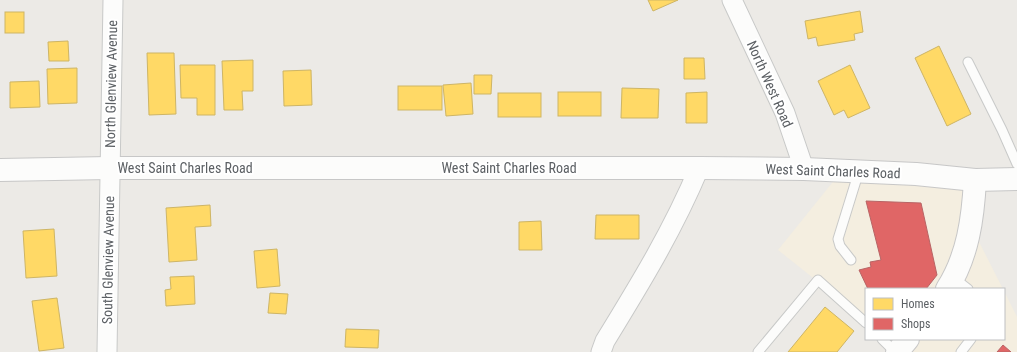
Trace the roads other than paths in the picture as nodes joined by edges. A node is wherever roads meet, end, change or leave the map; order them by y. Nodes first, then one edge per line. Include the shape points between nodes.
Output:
1 (113, 0) edge
2 (732, 0) edge
3 (968, 62) dead end
4 (1017, 164) edge
5 (109, 168) junction
6 (699, 168) junction
7 (804, 169) junction
8 (0, 170) edge
9 (859, 171) junction
10 (1017, 179) edge
11 (975, 180) junction
12 (851, 260) dead end
13 (956, 285) edge
14 (865, 322) edge
15 (883, 340) edge
16 (907, 340) edge
17 (970, 340) edge
18 (107, 352) edge
19 (601, 352) edge
20 (758, 352) edge
21 (896, 352) edge
22 (961, 352) edge

1 - 5 street, North Glenview Avenue
2 - 7 street, North West Road via 785,113
3 - 4 lane
5 - 6 main road, West Saint Charles Road
5 - 8 main road, West Saint Charles Road
5 - 18 street, South Glenview Avenue
6 - 7 main road, West Saint Charles Road
6 - 19 street via 658,254 605,341
7 - 9 main road, West Saint Charles Road
9 - 11 main road, West Saint Charles Road
9 - 12 lane via 838,239
10 - 11 main road, West Saint Charles Road
11 - 13 main road via 973,212
14 - 20 lane via 818,280
15 - 21 lane
16 - 21 main road
17 - 22 lane

